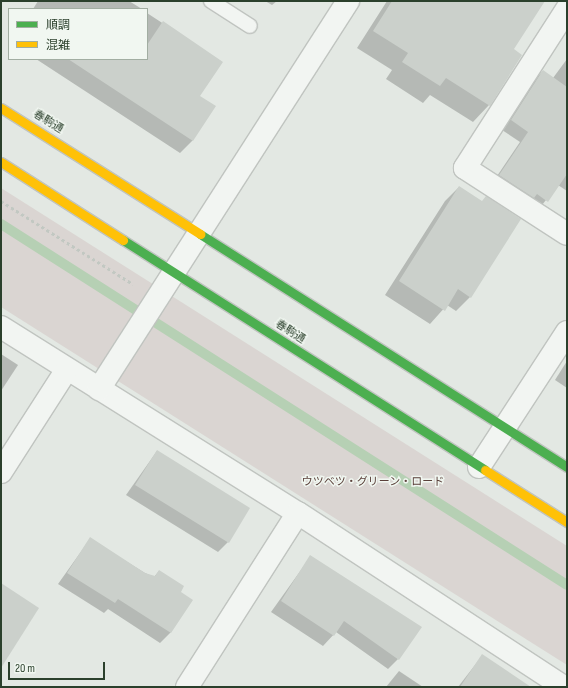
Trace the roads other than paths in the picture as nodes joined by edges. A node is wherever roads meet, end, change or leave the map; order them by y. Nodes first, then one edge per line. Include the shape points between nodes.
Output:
1 (211, 1) edge
2 (348, 1) edge
3 (567, 9) edge
4 (250, 26) dead end
5 (1, 108) edge
6 (1, 162) edge
7 (200, 232) junction
8 (567, 234) edge
9 (176, 273) junction
10 (1, 327) edge
11 (567, 332) edge
12 (67, 368) junction
13 (98, 389) junction
14 (505, 428) junction
15 (479, 467) junction
16 (567, 467) edge
17 (1, 472) edge
18 (298, 513) junction
19 (567, 522) edge
20 (187, 687) edge
21 (564, 687) edge

1 - 4 lane
2 - 7 street
3 - 8 street via 465,168
5 - 7 street, 春駒通
6 - 9 street, 春駒通
7 - 9 street
7 - 14 street, 春駒通
9 - 13 street
9 - 15 street, 春駒通
10 - 12 street
11 - 14 street
12 - 13 street
12 - 17 street
13 - 18 street
14 - 15 street
14 - 16 street, 春駒通
15 - 19 street, 春駒通
18 - 20 street
18 - 21 street

